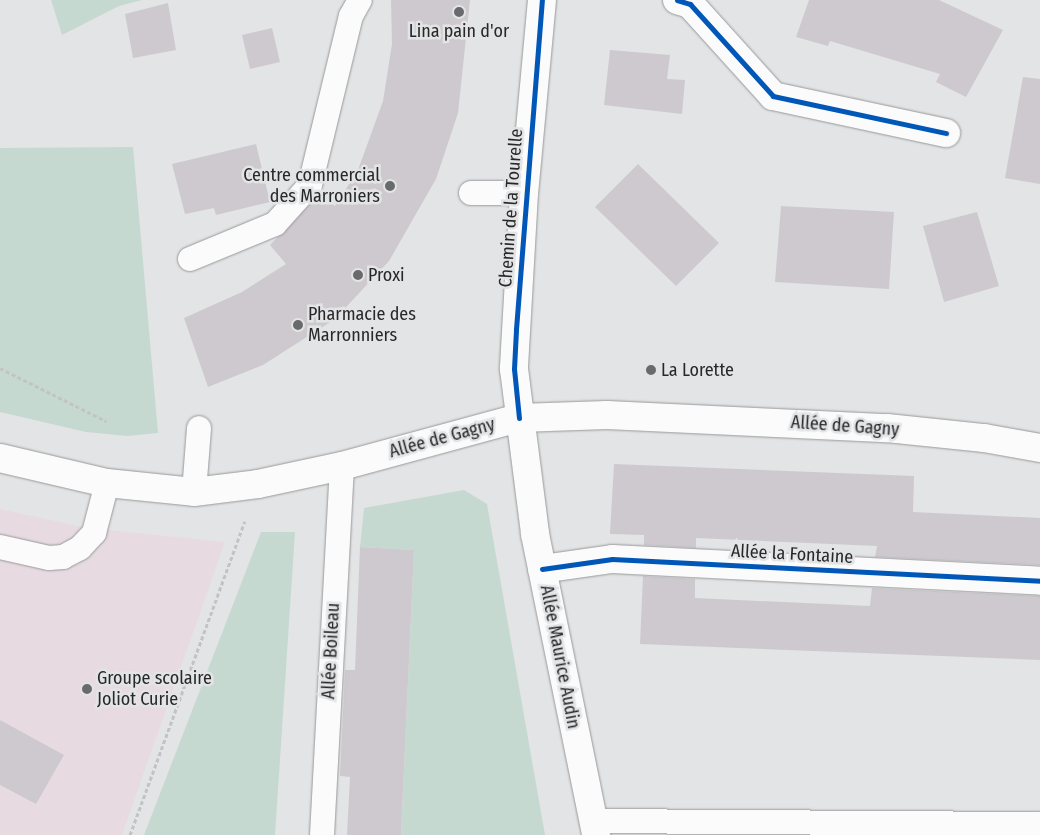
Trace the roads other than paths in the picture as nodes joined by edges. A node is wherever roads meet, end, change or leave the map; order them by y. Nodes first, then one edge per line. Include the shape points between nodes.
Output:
1 (360, 0) edge
2 (542, 0) edge
3 (677, 0) edge
4 (946, 133) dead end
5 (471, 193) dead end
6 (524, 193) junction
7 (190, 259) dead end
8 (519, 418) junction
9 (200, 428) dead end
10 (1040, 448) edge
11 (0, 458) edge
12 (342, 466) junction
13 (107, 482) junction
14 (194, 492) junction
15 (0, 547) edge
16 (542, 569) junction
17 (1040, 581) edge
18 (1040, 824) edge
19 (595, 828) edge
20 (322, 835) edge

1 - 7 lane via 351,16 310,185 275,224
2 - 6 street, Chemin de la Tourelle
3 - 4 street via 690,4 773,96
5 - 6 lane
6 - 8 street, Chemin de la Tourelle via 514,369
8 - 10 street, Allée de Gagny via 661,416 878,427 984,438
8 - 12 street, Allée de Gagny
8 - 16 street, Allée Maurice Audin
9 - 14 lane
11 - 13 street, Allée de Gagny
12 - 14 street, Allée de Gagny via 258,484
12 - 20 lane, Allée Boileau
13 - 14 street, Allée de Gagny
13 - 15 lane via 94,533 80,548 62,557 48,558
16 - 17 street, Allée la Fontaine via 612,559
16 - 19 street, Allée Maurice Audin
18 - 19 lane

